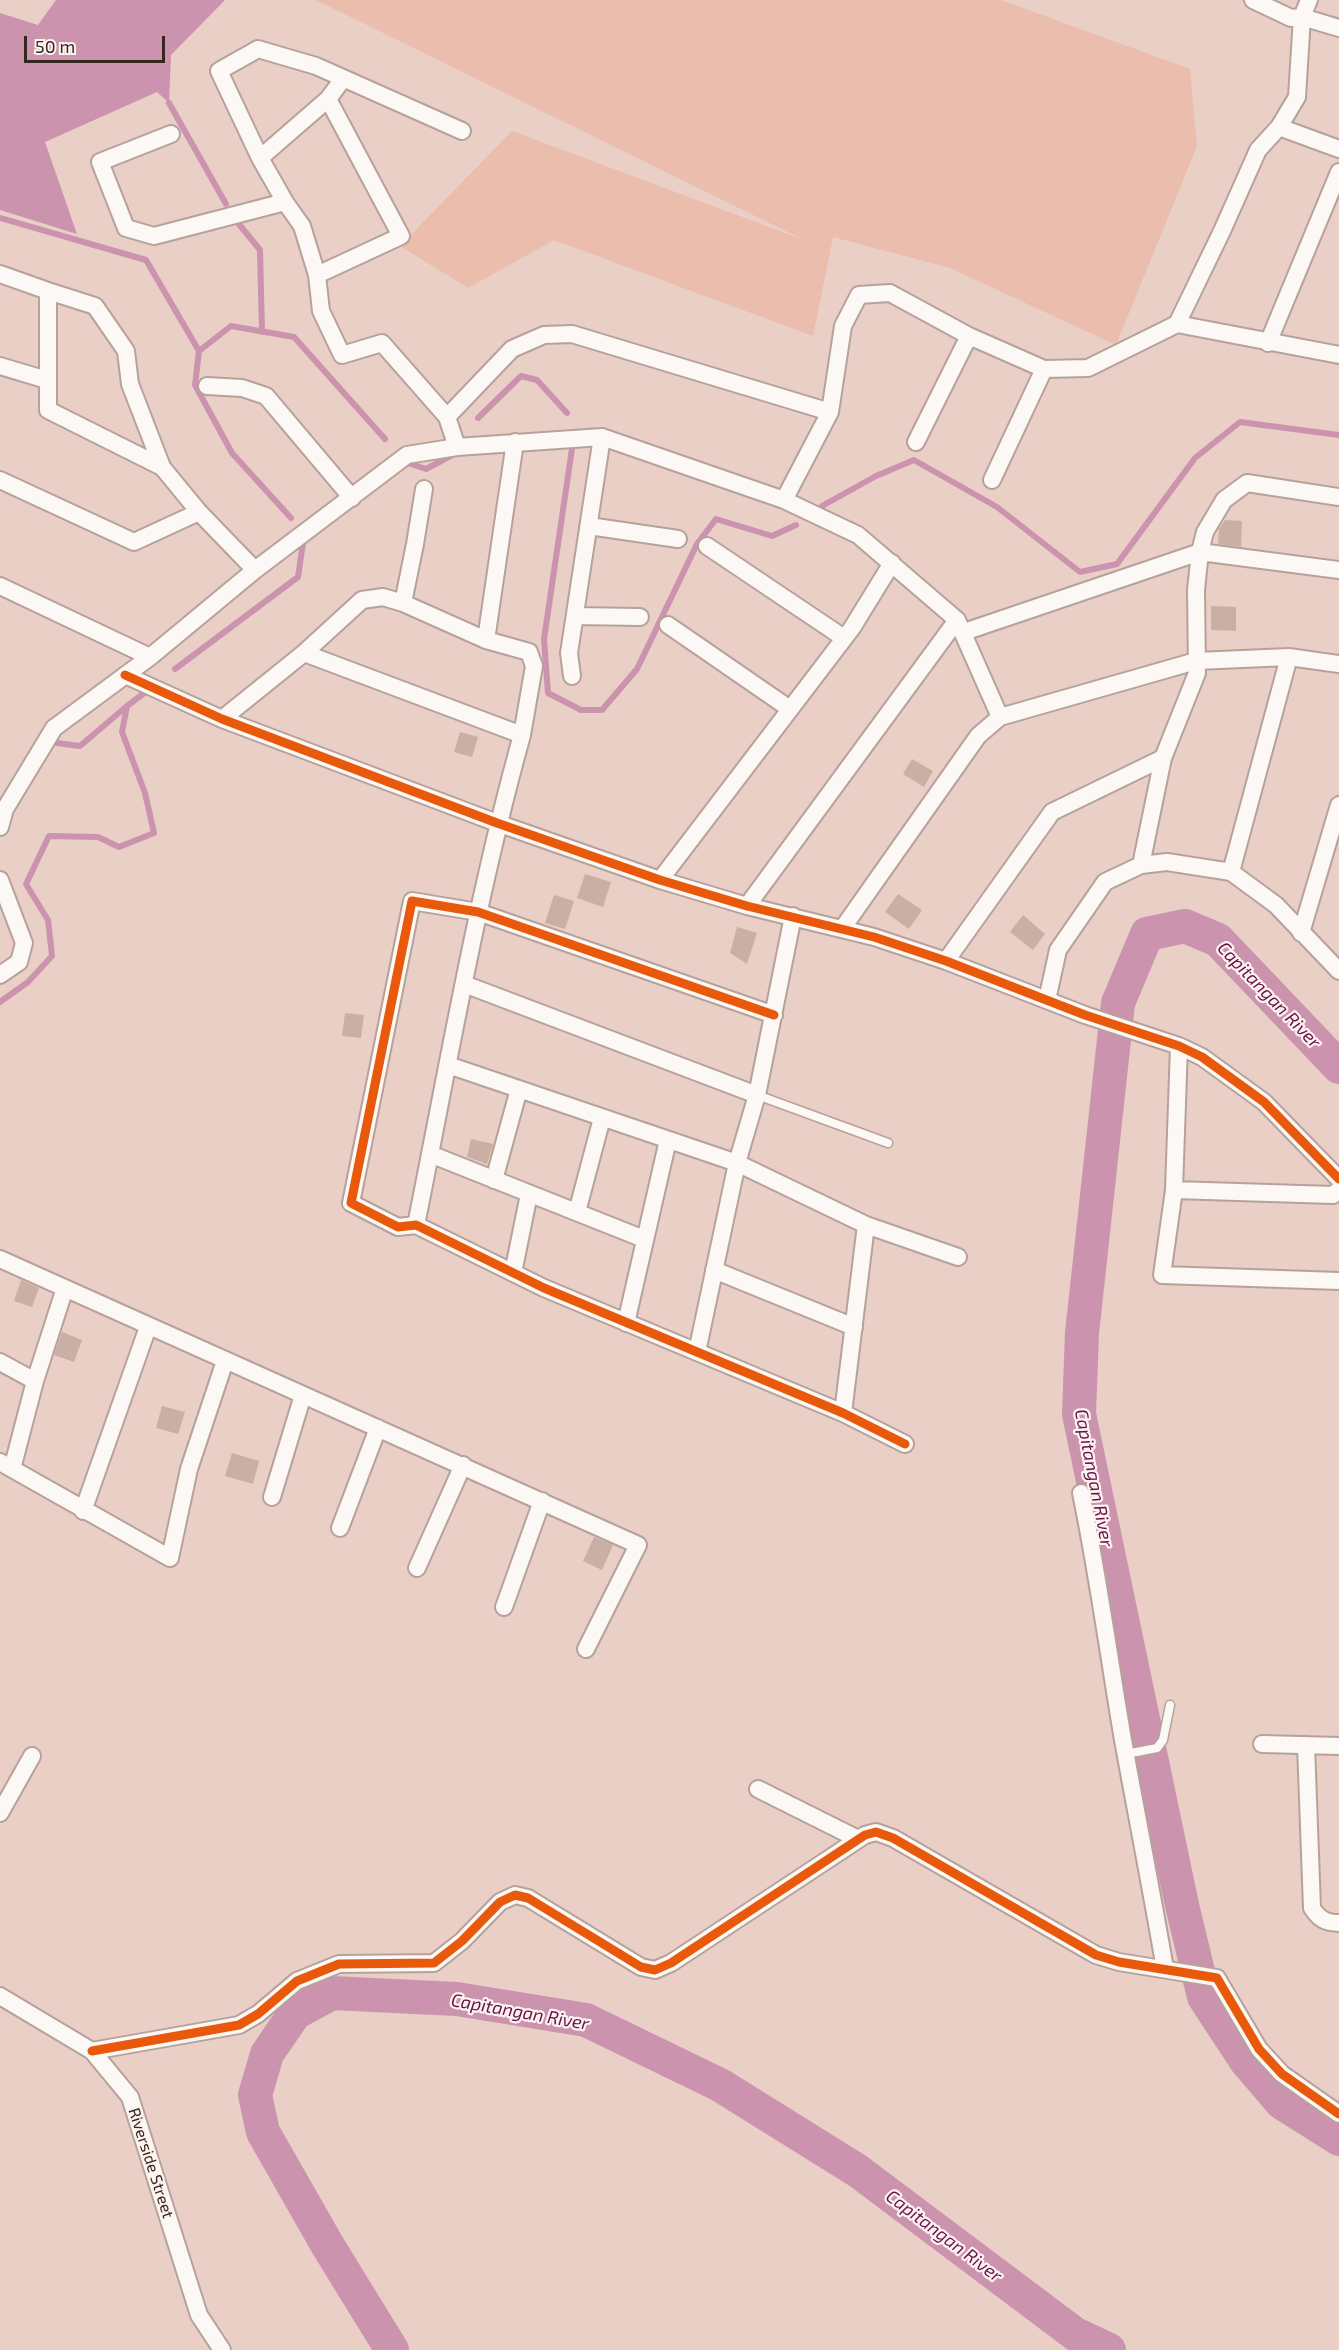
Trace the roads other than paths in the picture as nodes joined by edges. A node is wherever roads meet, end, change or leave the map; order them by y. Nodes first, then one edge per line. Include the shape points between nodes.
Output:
1 (1253, 0) edge
2 (1309, 0) edge
3 (1302, 17) junction
4 (1339, 28) edge
5 (343, 79) junction
6 (328, 99) junction
7 (1278, 127) junction
8 (462, 131) dead end
9 (171, 134) dead end
10 (1339, 149) edge
11 (260, 158) junction
12 (1339, 172) edge
13 (285, 202) junction
14 (0, 274) edge
15 (317, 275) junction
16 (48, 291) junction
17 (1177, 324) junction
18 (969, 336) junction
19 (1268, 342) junction
20 (1339, 355) edge
21 (0, 366) edge
22 (1044, 369) junction
23 (47, 380) junction
24 (207, 386) dead end
25 (830, 412) junction
26 (447, 417) junction
27 (602, 437) junction
28 (515, 442) junction
29 (916, 442) dead end
30 (457, 447) junction
31 (162, 467) junction
32 (0, 480) edge
33 (992, 480) dead end
34 (424, 489) dead end
35 (352, 498) junction
36 (1339, 498) edge
37 (784, 500) junction
38 (199, 512) junction
39 (589, 526) junction
40 (678, 539) dead end
41 (707, 546) dead end
42 (1200, 552) junction
43 (892, 563) junction
44 (255, 570) junction
45 (1339, 570) edge
46 (0, 586) edge
47 (402, 603) junction
48 (575, 616) junction
49 (640, 617) dead end
50 (668, 625) dead end
51 (960, 626) junction
52 (844, 638) junction
53 (486, 640) junction
54 (304, 653) junction
55 (150, 657) junction
56 (1289, 657) junction
57 (1196, 661) junction
58 (1339, 664) edge
59 (125, 675) junction
60 (572, 676) dead end
61 (790, 709) junction
62 (1000, 717) junction
63 (222, 719) junction
64 (522, 735) junction
65 (1163, 758) junction
66 (1339, 805) edge
67 (497, 823) junction
68 (0, 827) edge
69 (1331, 863) edge
70 (1141, 865) junction
71 (1231, 872) junction
72 (0, 880) edge
73 (660, 880) junction
74 (747, 906) junction
75 (478, 912) junction
76 (793, 916) junction
77 (842, 929) junction
78 (1301, 933) junction
79 (1322, 952) junction
80 (1339, 954) edge
81 (946, 960) junction
82 (1339, 971) edge
83 (0, 975) edge
84 (464, 984) junction
85 (1047, 1000) junction
86 (774, 1016) junction
87 (1179, 1046) junction
88 (448, 1065) junction
89 (519, 1089) junction
90 (757, 1095) junction
91 (602, 1118) junction
92 (668, 1140) junction
93 (888, 1143) dead end
94 (430, 1154) junction
95 (737, 1163) junction
96 (1339, 1179) edge
97 (495, 1180) junction
98 (1174, 1190) junction
99 (1339, 1190) edge
100 (529, 1194) junction
101 (577, 1212) junction
102 (416, 1225) junction
103 (866, 1225) junction
104 (644, 1239) junction
105 (958, 1257) dead end
106 (0, 1260) edge
107 (714, 1270) junction
108 (513, 1273) junction
109 (1339, 1281) edge
110 (65, 1288) junction
111 (626, 1323) junction
112 (148, 1327) junction
113 (854, 1327) junction
114 (697, 1352) junction
115 (225, 1361) junction
116 (0, 1362) edge
117 (35, 1382) junction
118 (303, 1395) junction
119 (843, 1413) junction
120 (378, 1428) junction
121 (905, 1444) dead end
122 (463, 1465) junction
123 (6, 1466) edge
124 (1081, 1493) dead end
125 (272, 1497) dead end
126 (542, 1501) junction
127 (83, 1511) junction
128 (340, 1528) dead end
129 (417, 1568) dead end
130 (504, 1607) dead end
131 (586, 1649) dead end
132 (1170, 1705) dead end
133 (1262, 1744) dead end
134 (1306, 1745) junction
135 (1339, 1746) edge
136 (1132, 1753) junction
137 (32, 1756) dead end
138 (758, 1789) dead end
139 (0, 1813) edge
140 (858, 1839) junction
141 (1339, 1923) edge
142 (1170, 1969) junction
143 (0, 1996) edge
144 (92, 2050) junction
145 (1339, 2114) edge
146 (222, 2350) edge

1 - 3 street via 1292,18
2 - 3 street
3 - 4 street
3 - 7 street via 1297,97
5 - 6 street
5 - 8 street
5 - 11 street via 258,49 219,71
6 - 11 street
6 - 15 street via 401,236
7 - 10 street
7 - 17 street via 1258,150
9 - 13 street via 100,162 126,228 154,236
11 - 13 street
12 - 19 street
13 - 15 street via 303,226
14 - 16 street
15 - 26 street via 321,311 342,355 382,343
16 - 23 street
16 - 31 street via 95,306 126,351 130,384
17 - 19 street
17 - 22 street via 1088,368
18 - 22 street
18 - 25 street via 890,293 859,295 843,326
18 - 29 street
19 - 20 street
21 - 23 street
22 - 33 street
23 - 31 street via 48,410
24 - 35 street via 243,388 266,396
25 - 26 street via 572,334 544,335 512,349
25 - 37 street
26 - 30 street
27 - 28 street
27 - 37 street
27 - 39 street
28 - 30 street
28 - 53 street
30 - 35 street via 407,455
31 - 38 street
32 - 38 street via 134,542
34 - 47 street
35 - 44 street
36 - 42 street via 1246,483 1224,500 1205,532
37 - 43 street via 858,535
38 - 44 street
39 - 40 street
39 - 48 street
41 - 52 street
42 - 45 street
42 - 51 street
42 - 57 street
43 - 51 street
43 - 52 street
44 - 55 street
46 - 55 street
47 - 53 street
47 - 54 street via 383,597 362,600
48 - 49 street
48 - 60 street via 569,653
50 - 61 street
51 - 62 street
51 - 74 street
52 - 61 street
53 - 64 street via 529,652 534,666
54 - 63 street
54 - 64 street
55 - 59 street
56 - 57 street
56 - 58 street
56 - 71 street
57 - 62 street
57 - 65 street via 1197,673
59 - 63 street
59 - 68 street via 54,728 5,809
61 - 73 street
62 - 77 street via 978,736
63 - 67 street
64 - 67 street
65 - 70 street
65 - 81 street via 1052,812
66 - 69 street
67 - 73 street
67 - 75 street
69 - 78 street
70 - 71 street via 1167,862
70 - 85 street via 1106,882 1058,950
71 - 78 street via 1276,905
72 - 83 street via 24,943 19,962
73 - 74 street
74 - 76 street
75 - 84 street
75 - 86 street
75 - 102 street via 412,901 351,1203 398,1227
76 - 77 street
76 - 86 street
77 - 81 street
78 - 79 street
79 - 80 street
79 - 82 street
81 - 85 street
84 - 88 street
84 - 90 street
85 - 87 street
86 - 90 street
87 - 96 street via 1202,1057 1264,1102
87 - 98 street
88 - 89 street
88 - 94 street
89 - 91 street
89 - 97 street
90 - 93 lane
90 - 95 street
91 - 92 street
91 - 101 street
92 - 95 street
92 - 104 street
94 - 97 street
94 - 102 street
95 - 103 street
95 - 107 street
97 - 100 street
98 - 99 street via 1333,1195
98 - 109 street via 1162,1275
100 - 101 street
100 - 108 street
101 - 104 street
102 - 108 street
103 - 105 street
103 - 113 street
104 - 111 street
106 - 110 street
107 - 113 street
107 - 114 street
108 - 111 street
110 - 112 street
110 - 117 street
111 - 114 street
112 - 115 street
112 - 127 street
113 - 119 street
114 - 119 street
115 - 118 street
115 - 127 street via 189,1469 170,1558
116 - 117 street
117 - 123 street
118 - 120 street
118 - 125 street
119 - 121 street
120 - 122 street
120 - 128 street
122 - 126 street
122 - 129 street
123 - 127 street
124 - 136 street
126 - 130 street
126 - 131 street via 638,1545
132 - 136 lane via 1163,1740 1157,1748
133 - 134 street
134 - 135 street
134 - 141 street via 1312,1908 1328,1923
136 - 142 street via 1148,1865
137 - 139 street
138 - 140 street
140 - 142 street via 876,1832 893,1838 1096,1954 1119,1962
140 - 144 street via 655,1970 641,1967 528,1898 515,1895 500,1902 434,1964 339,1964 297,1981 239,2025
142 - 145 street via 1217,1978 1259,2049 1282,2074
143 - 144 street, Riverside Street
144 - 146 street, Riverside Street via 130,2097 199,2315

